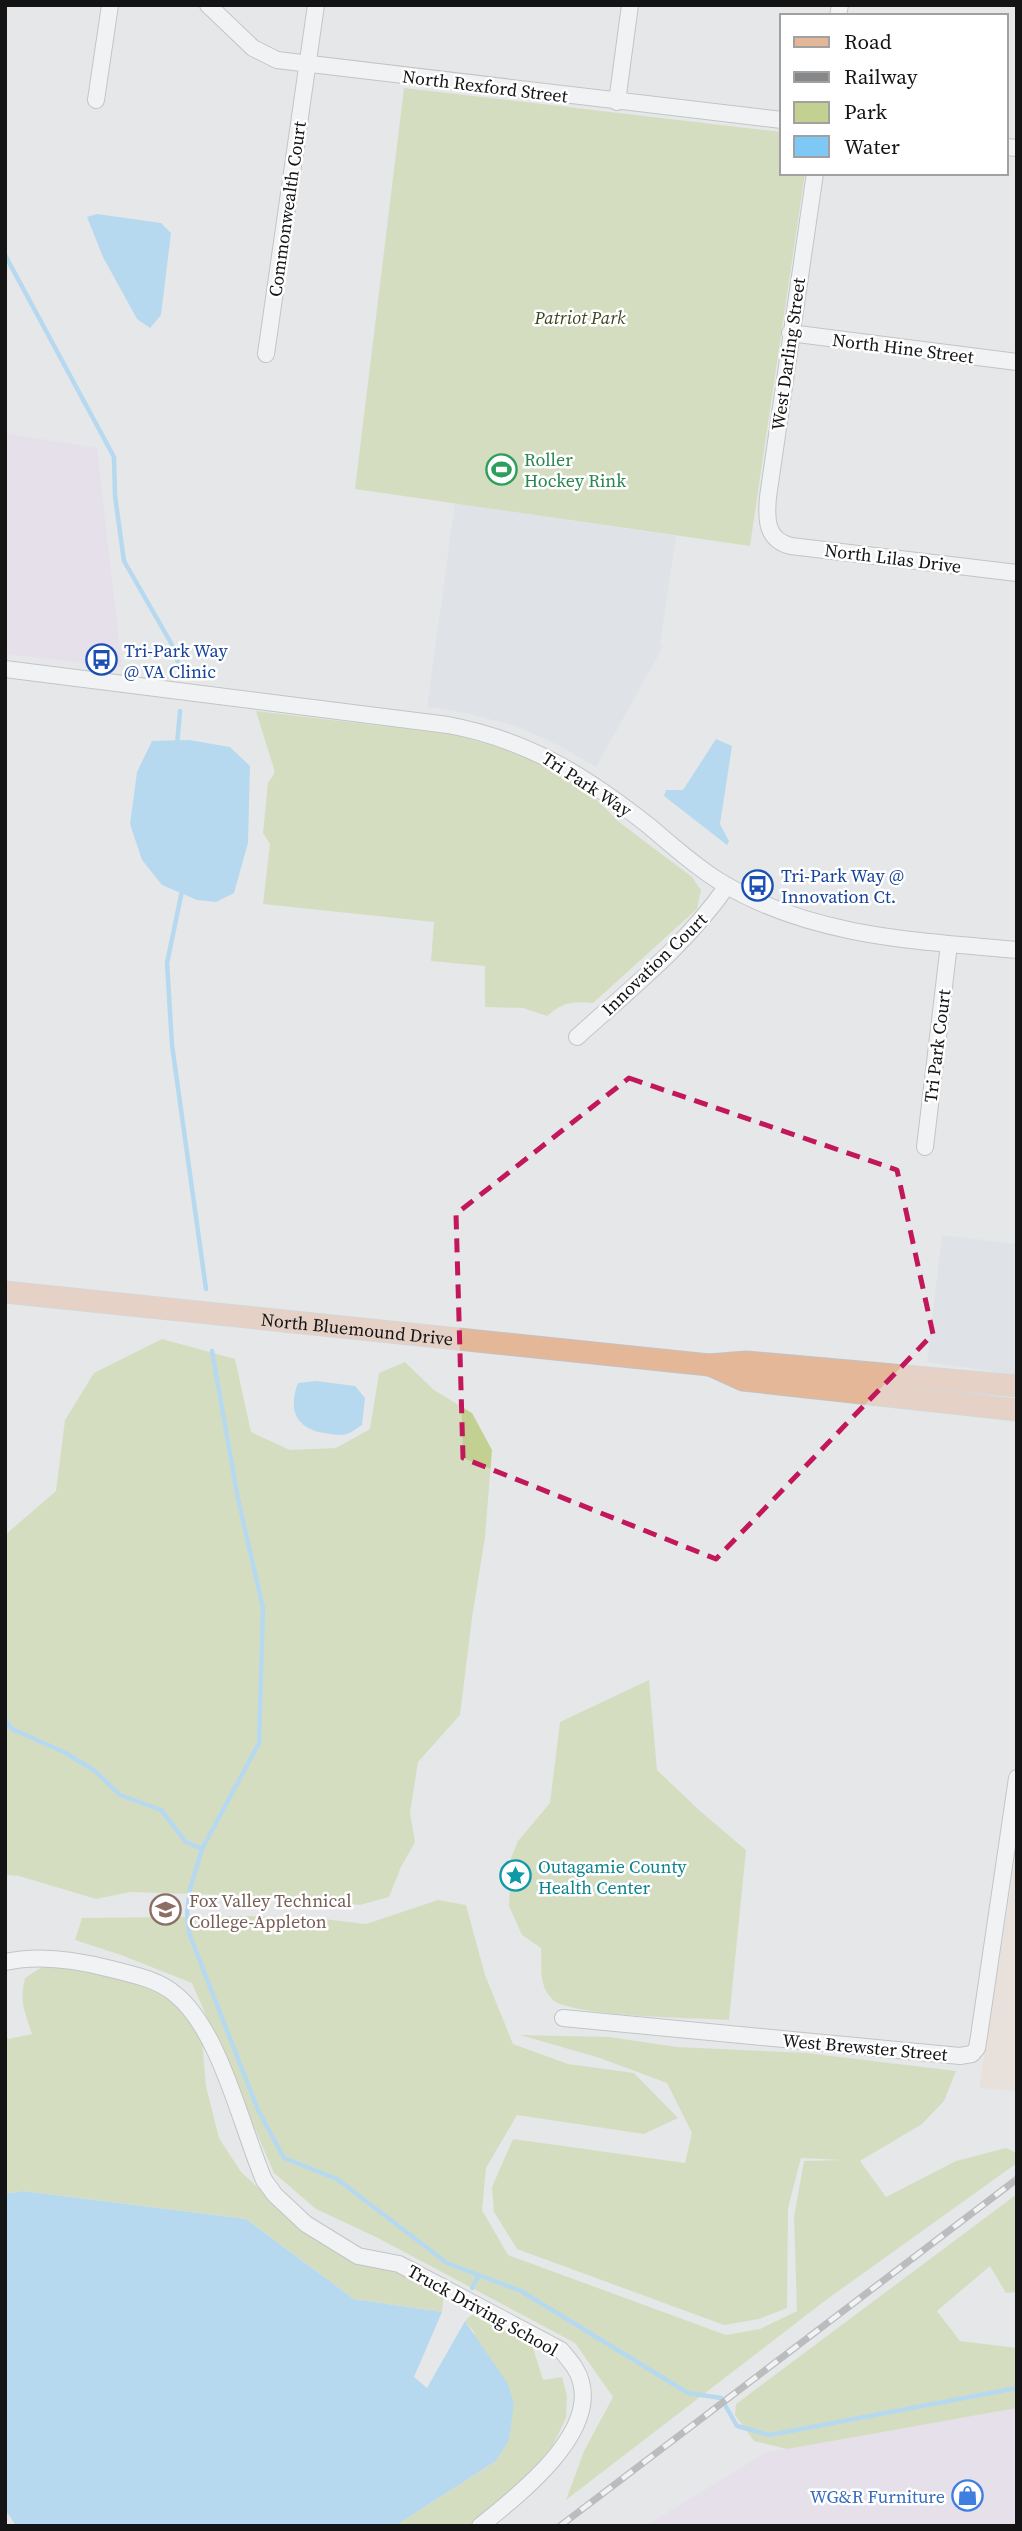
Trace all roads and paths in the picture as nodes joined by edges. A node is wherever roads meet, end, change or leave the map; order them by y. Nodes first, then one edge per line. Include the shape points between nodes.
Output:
1 (110, 5) edge
2 (208, 5) edge
3 (316, 5) edge
4 (631, 5) edge
5 (308, 64) junction
6 (96, 100) dead end
7 (617, 102) junction
8 (780, 120) edge
9 (815, 175) edge
10 (790, 334) junction
11 (266, 354) dead end
12 (1017, 362) edge
13 (772, 535) joint
14 (1017, 573) edge
15 (5, 669) edge
16 (727, 886) junction
17 (949, 944) junction
18 (1017, 950) edge
19 (577, 1037) dead end
20 (925, 1147) dead end
21 (5, 1292) edge
22 (709, 1364) junction
23 (1017, 1386) edge
24 (1017, 1410) edge
25 (1017, 1778) edge
26 (5, 1962) edge
27 (563, 2018) dead end
28 (480, 2526) edge

1 - 6 street
2 - 5 street, North Rexford Street via 264,55
3 - 5 street, Commonwealth Court
4 - 7 street
5 - 7 street, North Rexford Street
5 - 11 street, Commonwealth Court
7 - 8 street, North Rexford Street
9 - 10 street, West Darling Street
10 - 12 street, North Hine Street
10 - 13 street, West Darling Street via 766,515
13 - 14 street, North Lilas Drive via 791,546
15 - 16 street, Tri Park Way via 448,725 503,738 544,755 593,784
16 - 17 street, Tri Park Way via 823,924
16 - 19 street, Innovation Court via 682,942
17 - 18 street, Tri Park Way
17 - 20 street, Tri Park Court
21 - 22 main road, North Bluemound Drive
22 - 23 main road, North Bluemound Drive via 746,1362
22 - 24 main road, North Bluemound Drive via 743,1380
25 - 27 street, West Brewster Street via 979,2036 972,2054
26 - 28 street, Truck Driving School via 79,1962 149,1980 176,1994 211,2041 264,2180 306,2224 358,2256 399,2264 561,2350 582,2383 576,2423 552,2461

